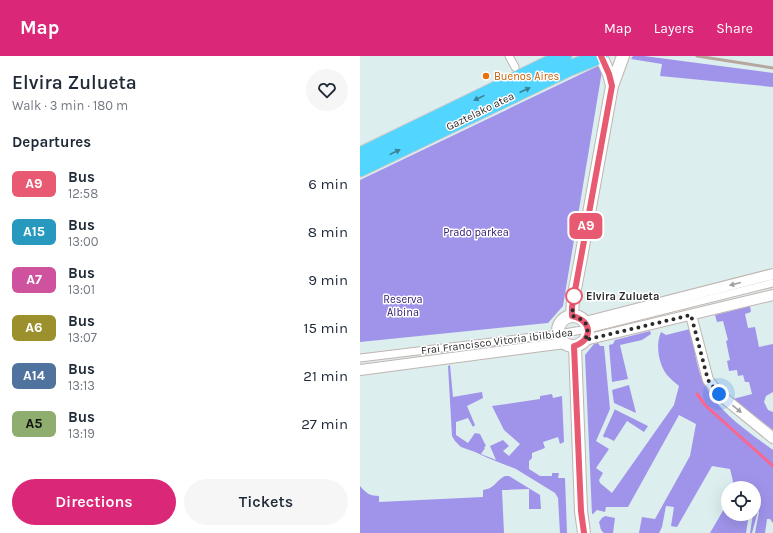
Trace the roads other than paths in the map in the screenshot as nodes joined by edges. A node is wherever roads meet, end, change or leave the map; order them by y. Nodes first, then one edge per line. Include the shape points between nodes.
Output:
1 (509, 56) edge
2 (564, 56) edge
3 (601, 56) edge
4 (623, 56) edge
5 (515, 67) dead end
6 (612, 86) junction
7 (360, 155) edge
8 (360, 169) edge
9 (773, 274) edge
10 (773, 283) edge
11 (773, 295) edge
12 (691, 315) junction
13 (572, 316) junction
14 (576, 336) junction
15 (360, 358) edge
16 (360, 370) edge
17 (773, 438) edge
18 (581, 511) junction
19 (579, 533) edge
20 (584, 533) edge

1 - 5 street
2 -> 7 main road, Gaztelako atea
3 - 6 street
8 -> 3 main road, Gaztelako atea via 570,68
4 - 6 street
6 - 13 street
9 -> 14 street, Frai Francisco Vitoria ibilbidea
10 - 14 street, Frai Francisco Vitoria ibilbidea
11 - 12 street, Frai Francisco Vitoria ibilbidea
12 - 14 street, Frai Francisco Vitoria ibilbidea
12 -> 17 street via 708,380 719,394
13 - 14 street via 580,317
13 - 14 street via 561,321 558,330
14 - 15 street, Frai Francisco Vitoria ibilbidea
14 - 16 street, Frai Francisco Vitoria ibilbidea
14 - 18 street
18 - 19 street
18 - 20 street

